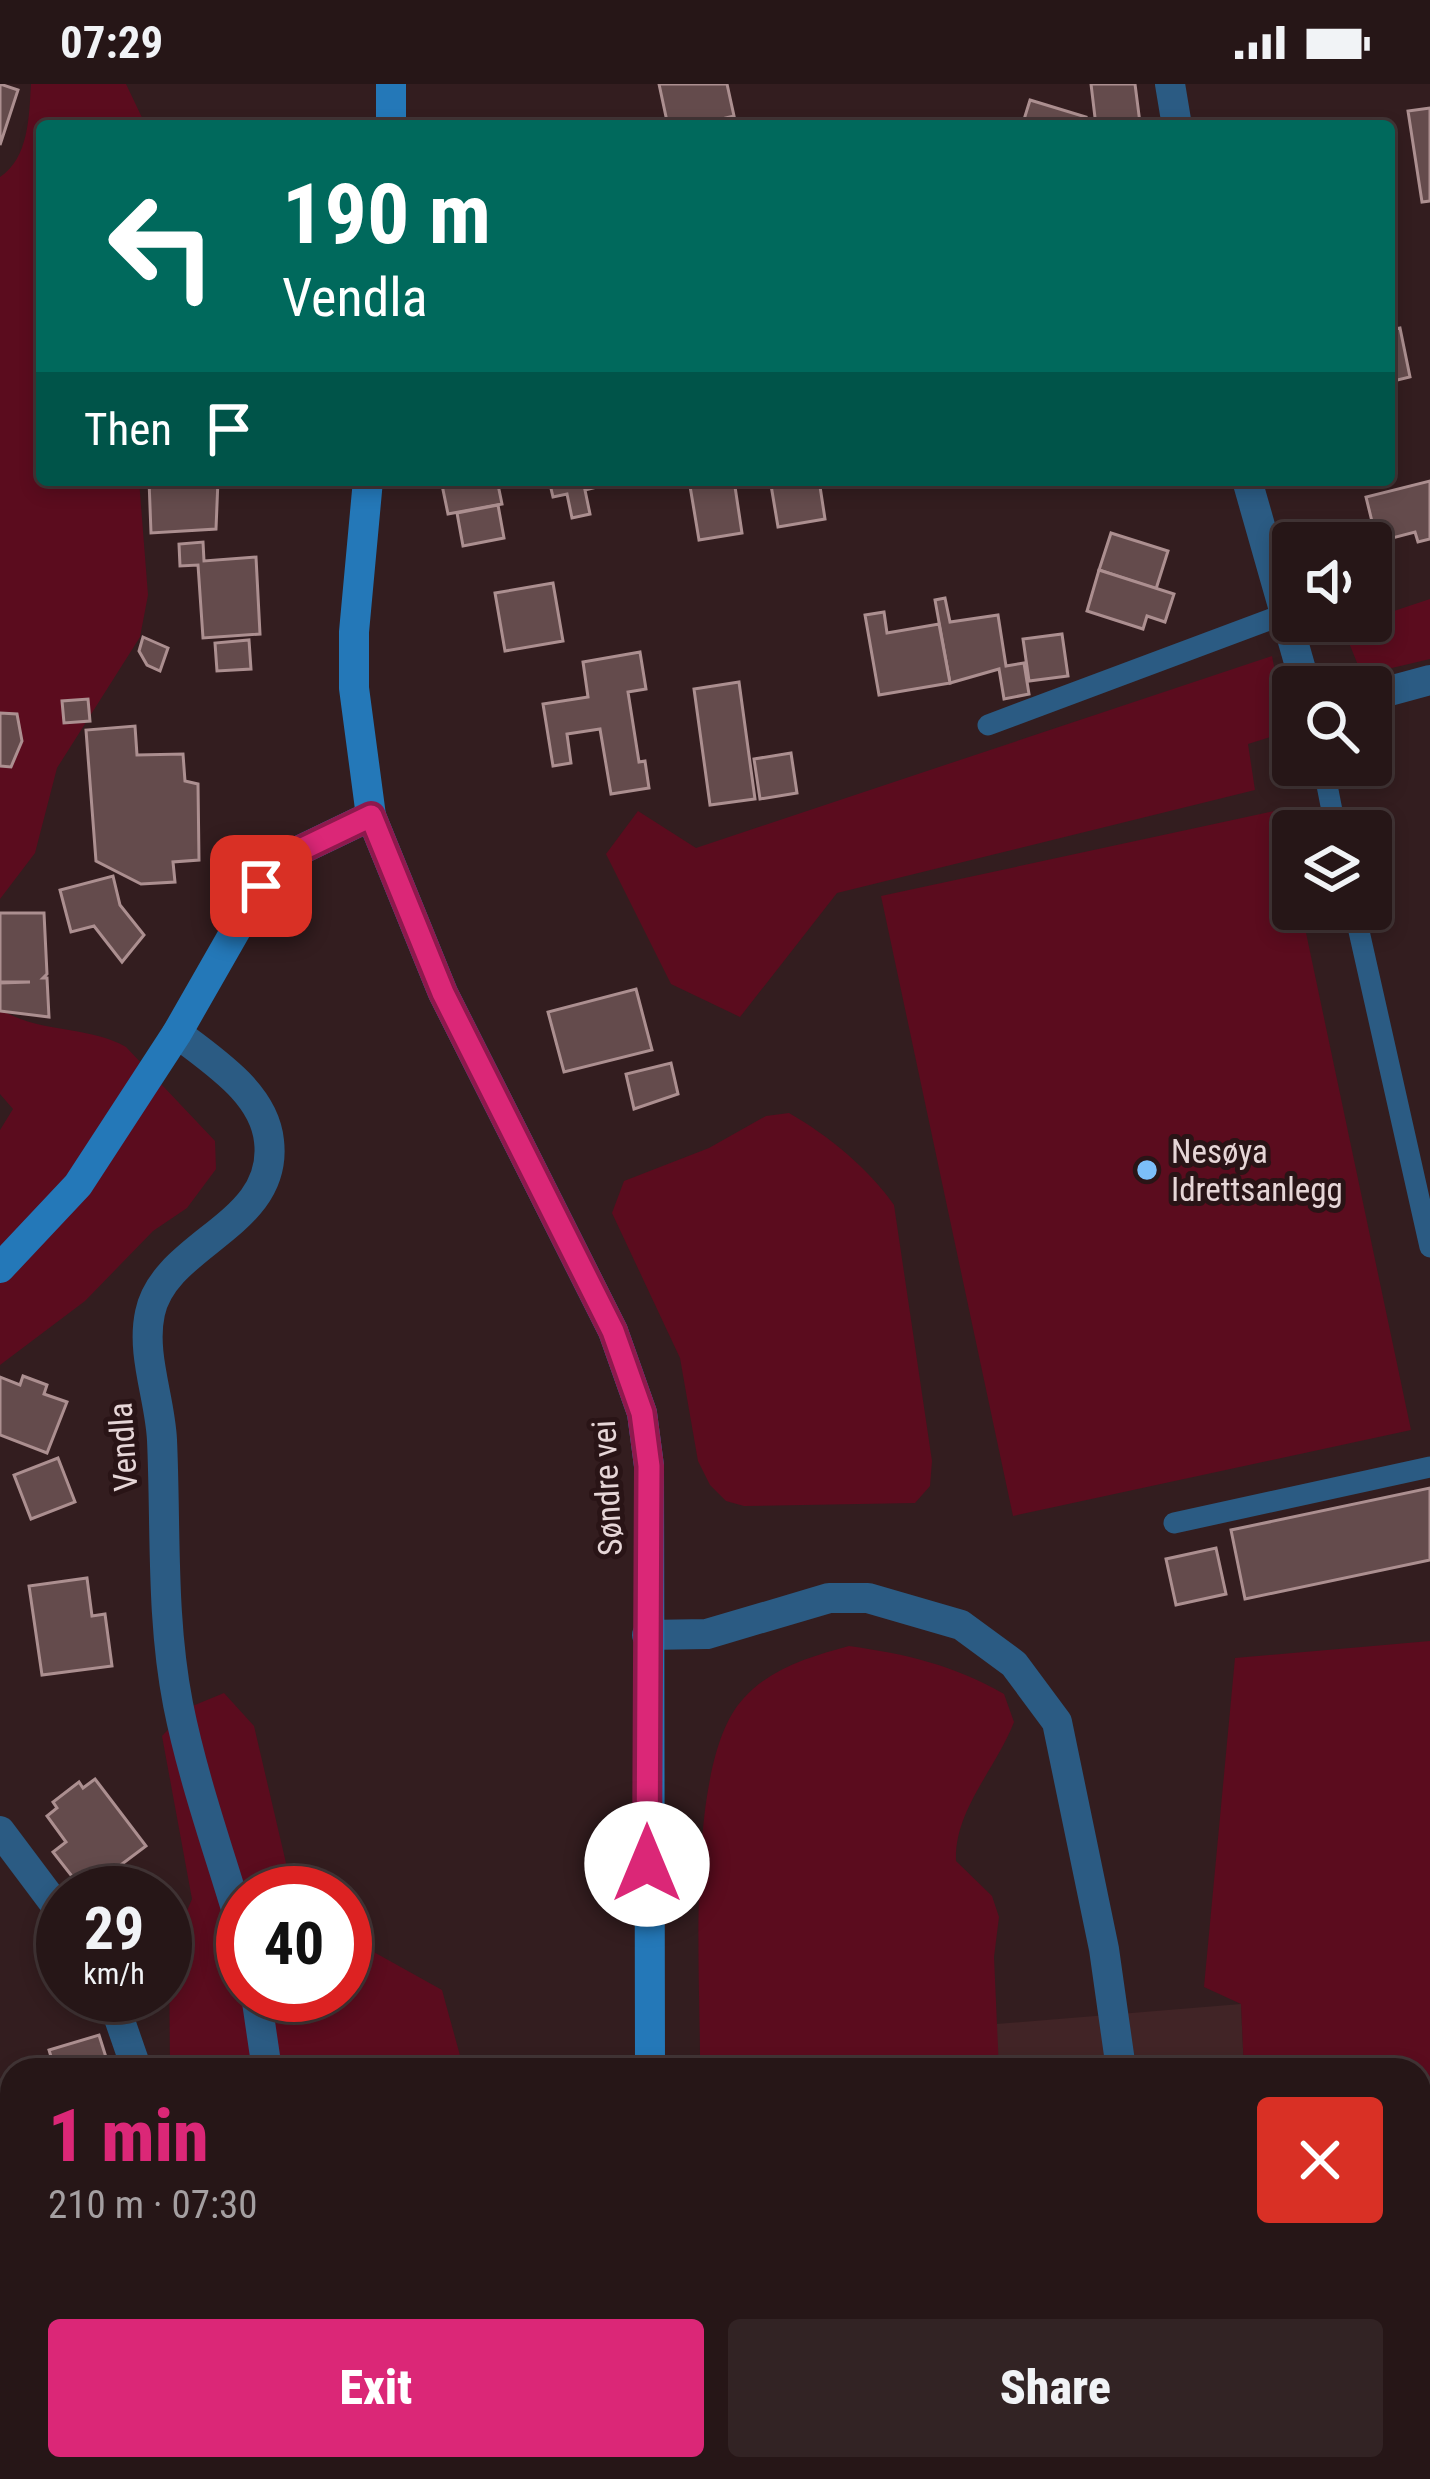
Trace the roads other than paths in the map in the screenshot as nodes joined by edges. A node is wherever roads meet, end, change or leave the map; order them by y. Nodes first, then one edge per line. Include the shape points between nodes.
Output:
1 (391, 84) edge
2 (1170, 84) edge
3 (392, 120) edge
4 (1176, 120) edge
5 (368, 486) edge
6 (1249, 486) edge
7 (1272, 576) edge
8 (1272, 619) edge
9 (1430, 680) edge
10 (1392, 690) edge
11 (988, 725) dead end
12 (371, 816) junction
13 (1359, 930) edge
14 (177, 1033) junction
15 (1430, 1247) edge
16 (0, 1268) edge
17 (1430, 1466) edge
18 (1174, 1523) dead end
19 (647, 1636) junction
20 (0, 1831) edge
21 (224, 1866) edge
22 (36, 1879) edge
23 (120, 2022) edge
24 (260, 2022) edge
25 (133, 2058) edge
26 (265, 2058) edge
27 (650, 2058) edge
28 (1119, 2058) edge

1 - 3 street
2 - 4 street
5 - 12 street via 354,651
6 - 7 street
8 - 11 lane
9 - 10 street
12 - 14 street via 294,853 261,886
12 - 19 street, Søndre vei via 443,993 629,1369 649,1466
13 - 15 lane
14 - 16 street via 78,1185
14 - 21 street, Vendla via 238,1082 264,1116 270,1142 256,1195 157,1289 149,1317 162,1434 167,1628 178,1706
17 - 18 lane
19 - 27 street, Søndre vei
19 - 28 street via 707,1634 829,1598 868,1598 961,1624 1014,1664 1057,1722
20 - 22 street
23 - 25 street
24 - 26 street

